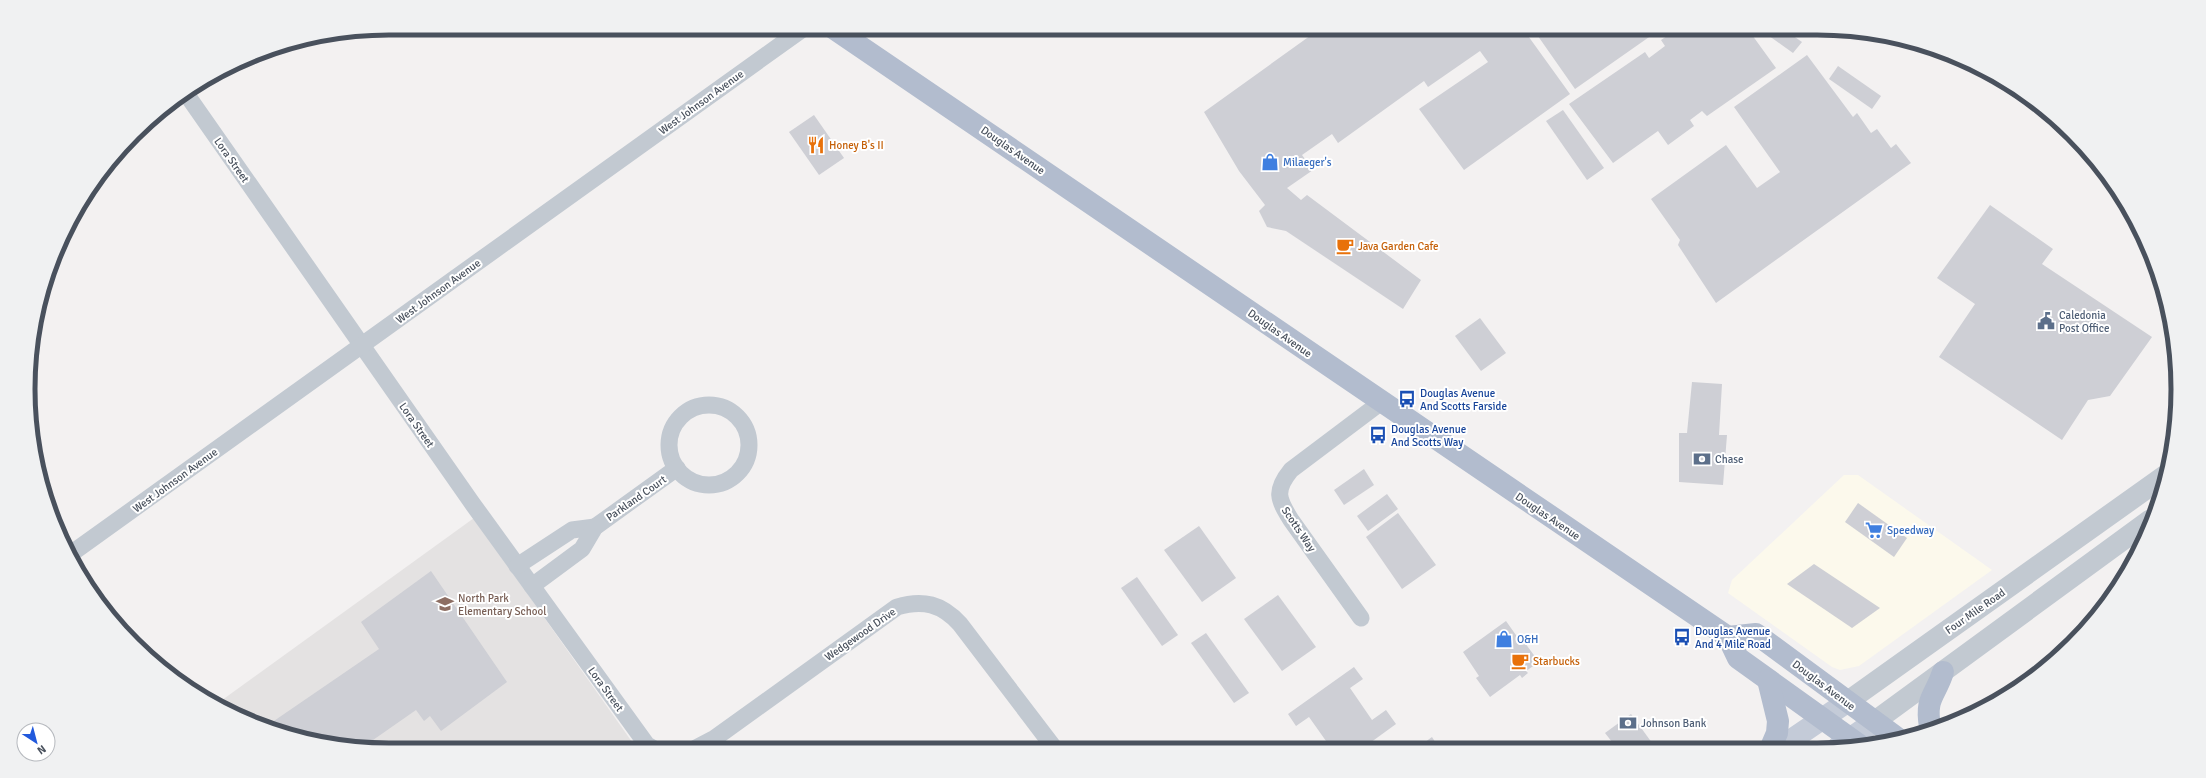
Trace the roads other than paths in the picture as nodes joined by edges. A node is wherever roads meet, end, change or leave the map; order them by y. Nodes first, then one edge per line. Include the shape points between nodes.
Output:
1 (794, 35) edge
2 (843, 35) edge
3 (188, 98) edge
4 (362, 346) junction
5 (1380, 402) junction
6 (676, 468) junction
7 (2159, 479) edge
8 (2144, 525) edge
9 (595, 527) junction
10 (75, 551) edge
11 (517, 566) junction
12 (532, 586) junction
13 (1361, 618) dead end
14 (1728, 637) junction
15 (1943, 672) junction
16 (1768, 680) junction
17 (1847, 702) junction
18 (1823, 719) junction
19 (1874, 722) junction
20 (1930, 724) edge
21 (1892, 735) edge
22 (1847, 741) edge
23 (1853, 741) edge
24 (646, 743) edge
25 (705, 743) edge
26 (1050, 743) edge
27 (1773, 743) edge
28 (1788, 743) edge

1 - 4 street, West Johnson Avenue
2 - 5 main road, Douglas Avenue
3 - 4 street, Lora Street
4 - 10 street, West Johnson Avenue
4 - 11 street, Lora Street
5 - 13 street, Scotts Way via 1291,470 1282,481 1278,493 1282,506 1291,520
5 - 14 main road, Douglas Avenue
6 - 6 street, Parkland Court via 696,483 709,485 733,477 744,462 749,444 747,432 740,420 730,411 717,406 704,405 690,409 680,418 670,436 670,456
6 - 9 street, Parkland Court
7 - 17 street, Four Mile Road
8 - 15 street
9 - 11 street, Parkland Court via 572,530
9 - 12 street, Parkland Court via 582,549
11 - 12 street, Lora Street
12 - 24 street, Lora Street
14 - 16 main road via 1738,658
14 - 17 main road, Douglas Avenue via 1756,634
15 - 19 street
15 - 20 main road via 1928,705
16 - 18 main road
16 - 27 main road via 1778,721
17 - 18 main road, Four Mile Road
17 - 19 main road, Douglas Avenue
18 - 22 main road
18 - 28 main road, Four Mile Road
19 - 21 main road, Douglas Avenue
19 - 23 main road
25 - 26 street, Wedgewood Drive via 897,607 925,602 952,614

